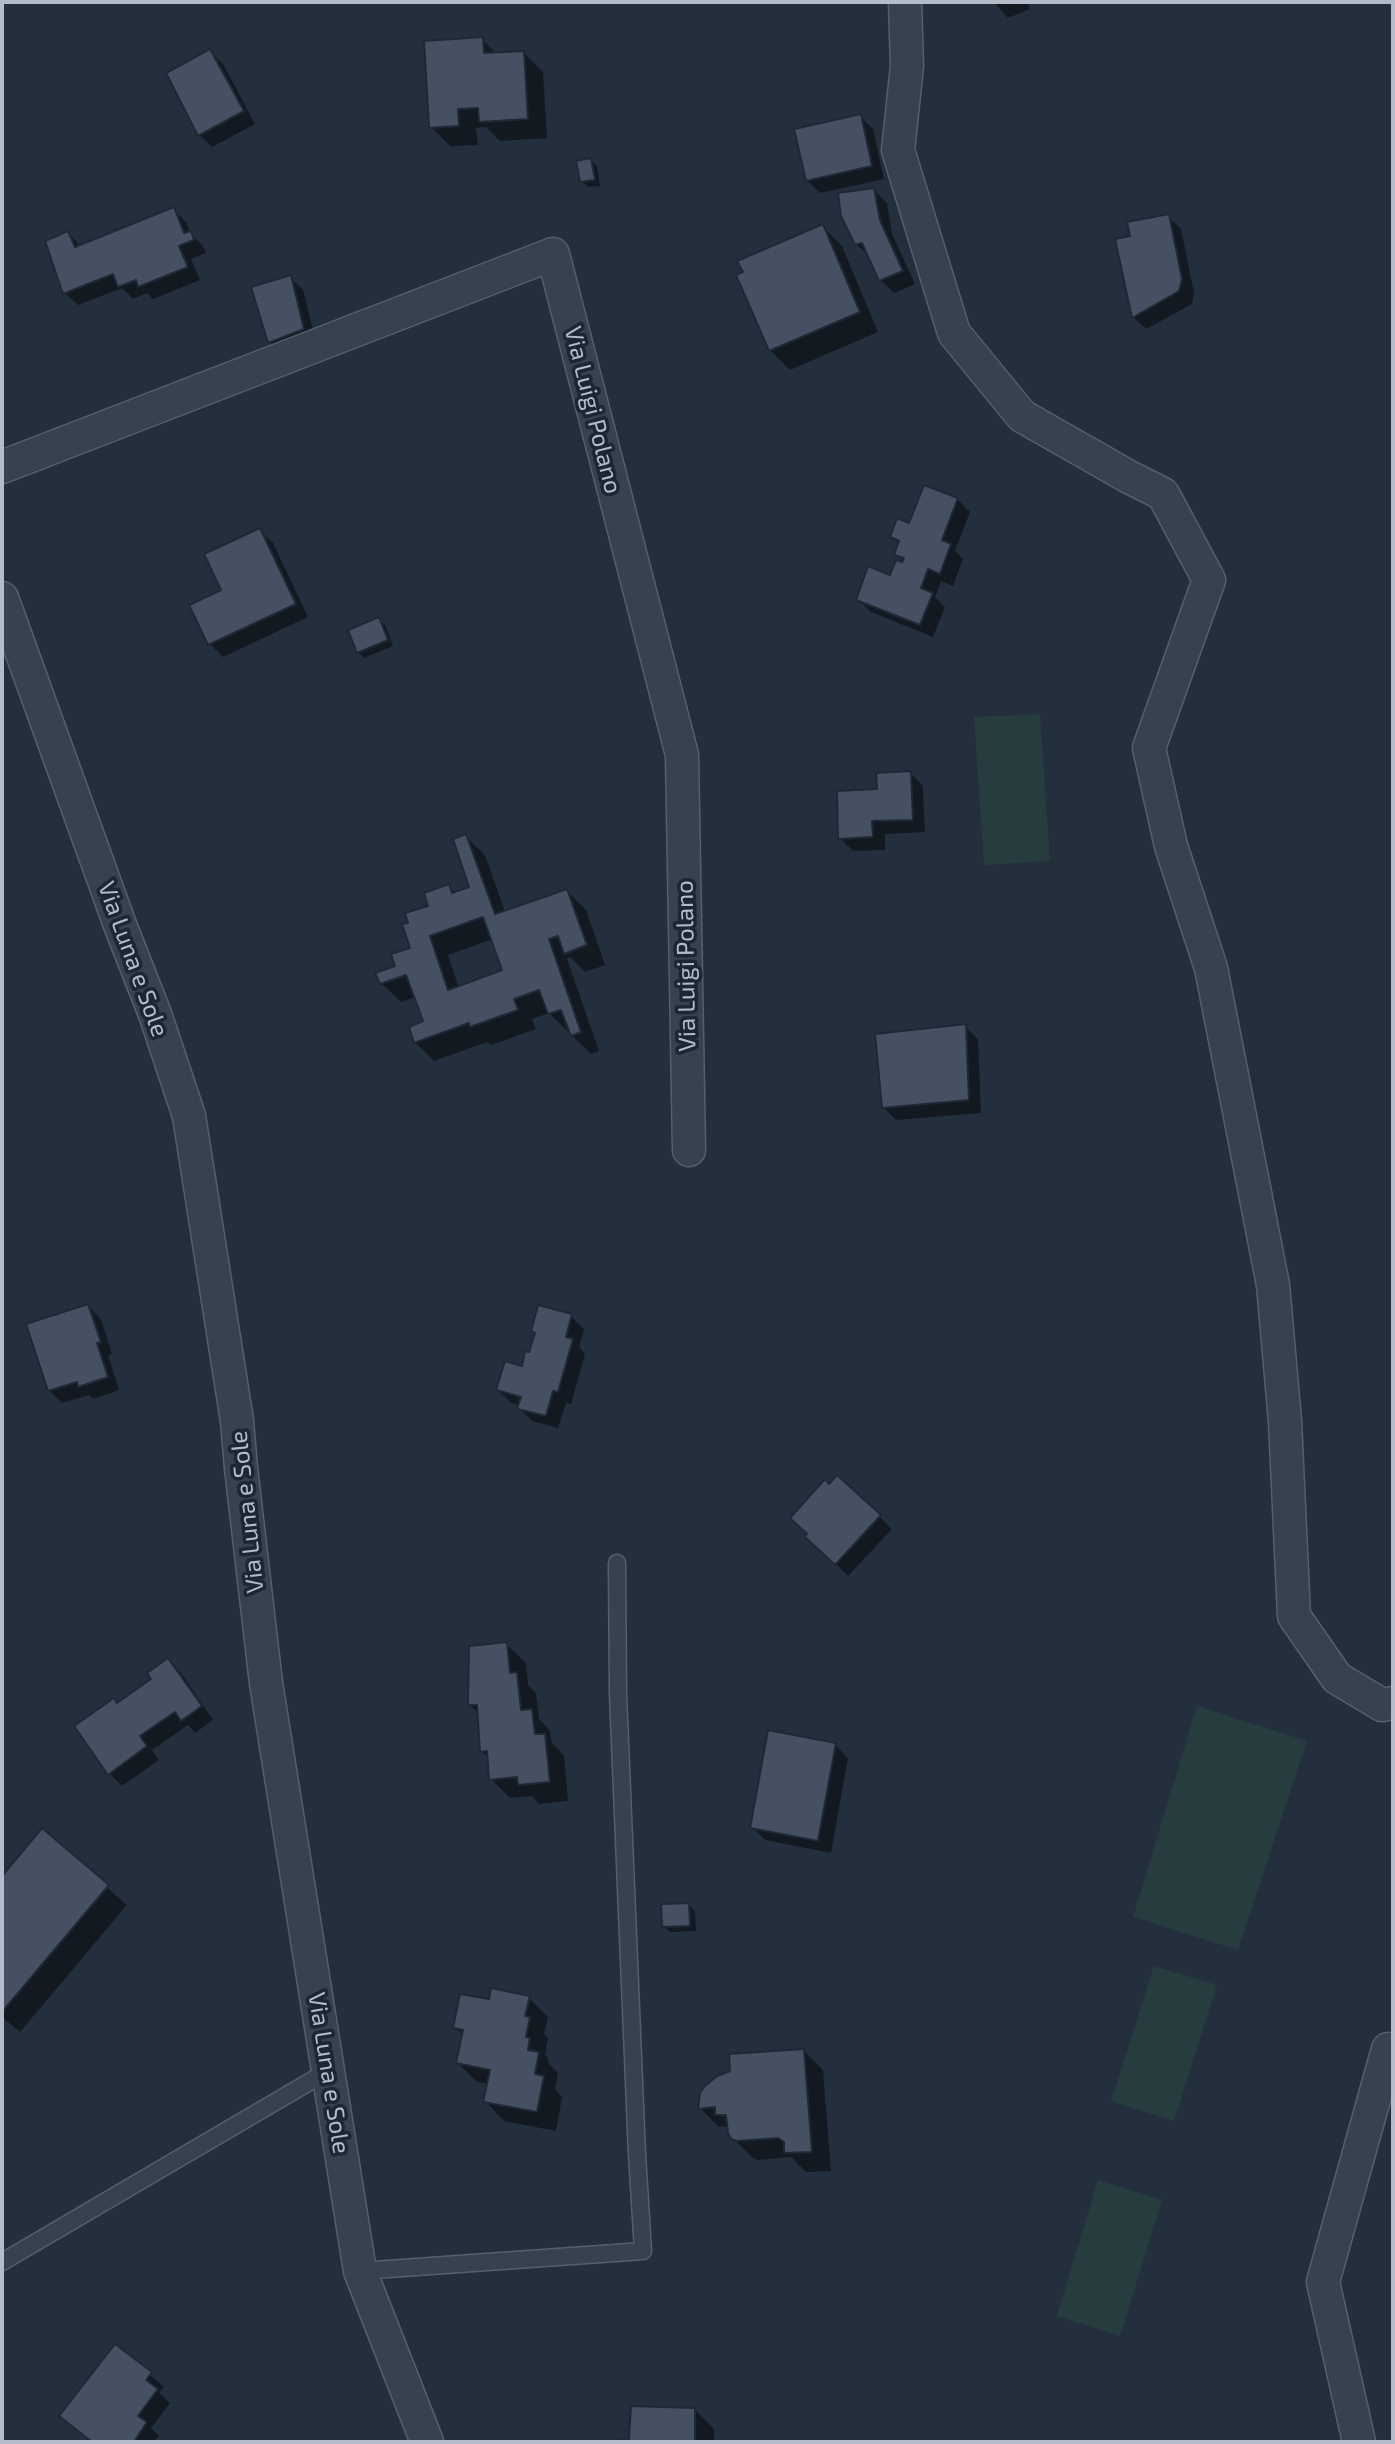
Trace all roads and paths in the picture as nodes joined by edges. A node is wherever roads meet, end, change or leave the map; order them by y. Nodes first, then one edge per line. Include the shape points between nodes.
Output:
1 (905, 2) edge
2 (2, 467) edge
3 (2, 598) edge
4 (690, 1150) dead end
5 (617, 1563) dead end
6 (1393, 1703) edge
7 (1388, 2049) dead end
8 (328, 2071) junction
9 (2, 2262) edge
10 (360, 2271) junction
11 (427, 2442) edge
12 (1359, 2442) edge

1 - 6 street via 907,66 898,150 954,334 1022,416 1163,494 1209,580 1149,748 1171,846 1212,968 1273,1285 1294,1616 1337,1678 1382,1705
2 - 4 street, Via Luigi Polano via 553,254 682,755
3 - 8 street, Via Luna e Sole via 189,1116 237,1420 267,1683
5 - 10 lane via 618,1694 643,2251
7 - 12 street via 1323,2283
8 - 9 lane
8 - 10 street, Via Luna e Sole
10 - 11 street, Via Luna e Sole

